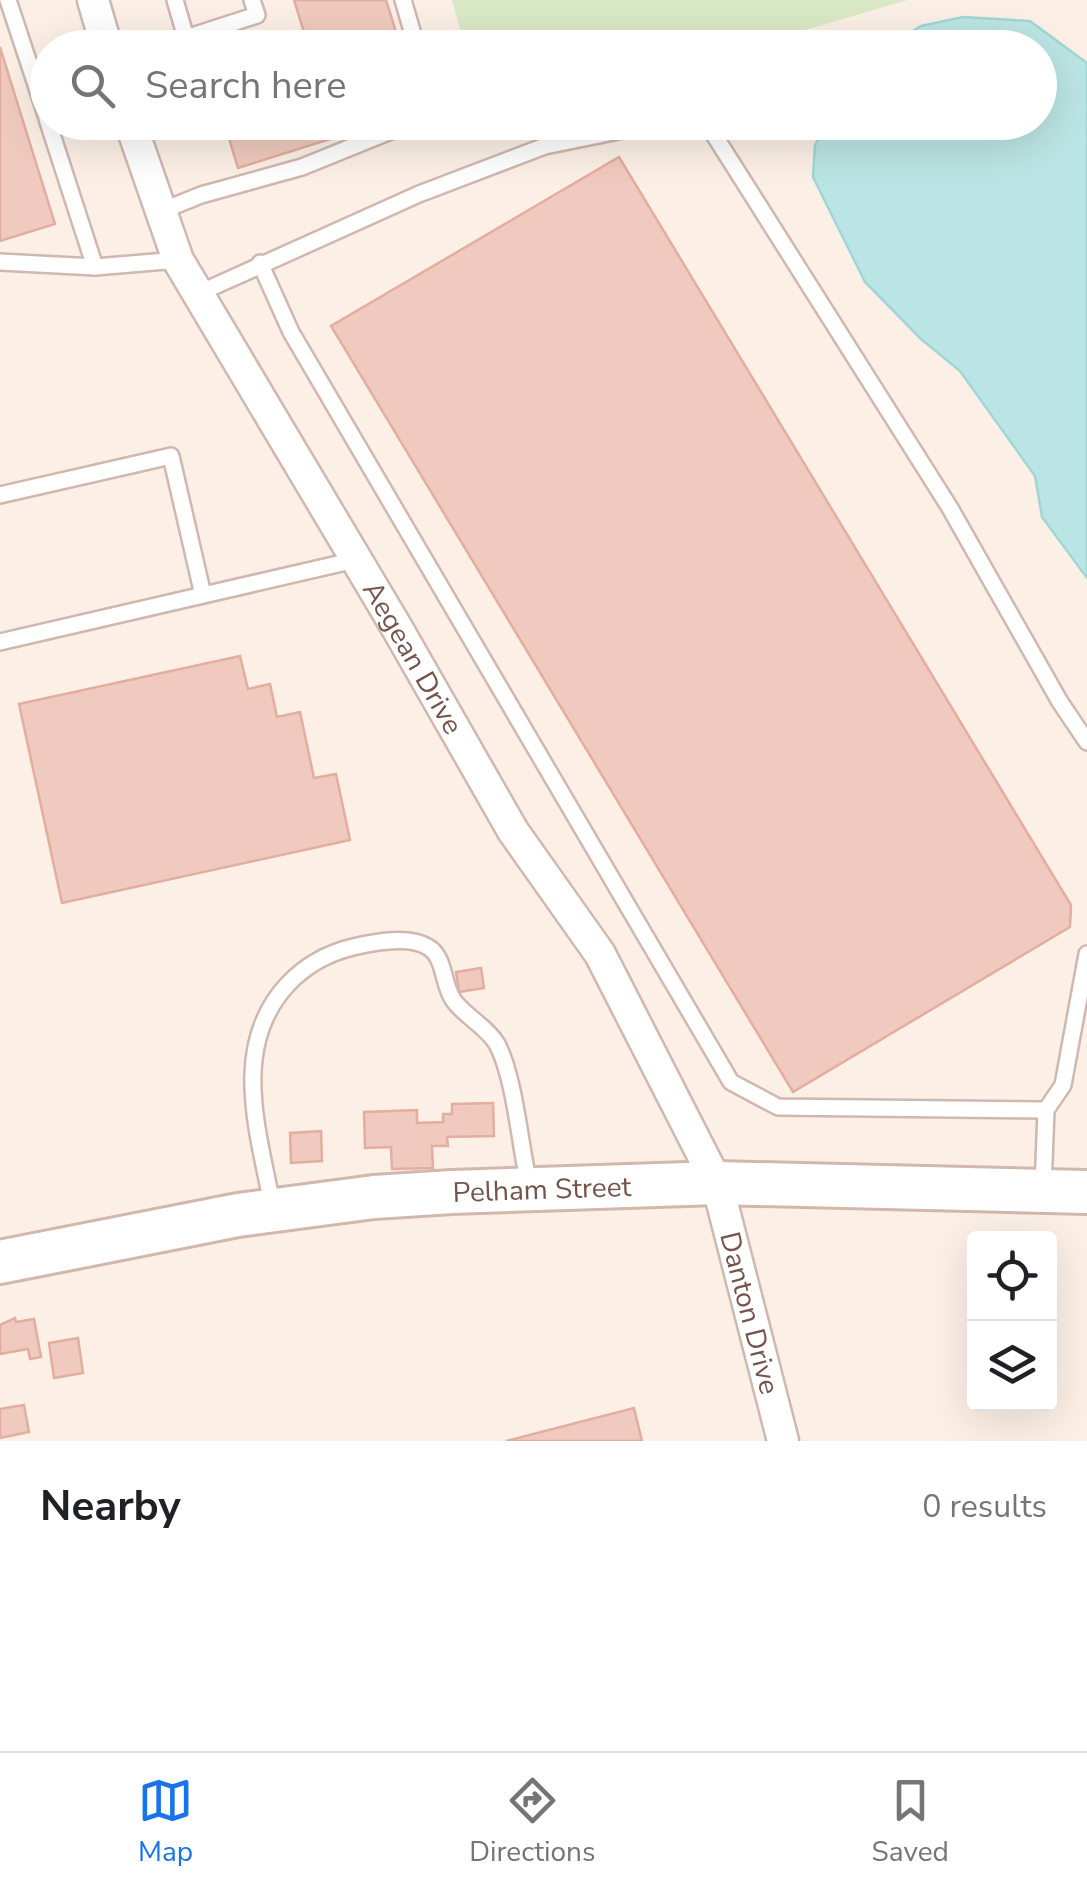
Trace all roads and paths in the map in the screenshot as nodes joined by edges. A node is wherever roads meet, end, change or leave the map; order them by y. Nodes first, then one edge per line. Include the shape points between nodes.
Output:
1 (8, 0) edge
2 (93, 0) edge
3 (175, 0) edge
4 (252, 0) edge
5 (403, 0) edge
6 (102, 30) edge
7 (184, 30) edge
8 (211, 30) edge
9 (411, 30) edge
10 (30, 67) edge
11 (54, 140) edge
12 (136, 140) edge
13 (369, 140) edge
14 (574, 140) edge
15 (717, 140) edge
16 (160, 212) junction
17 (178, 260) junction
18 (0, 262) edge
19 (260, 263) junction
20 (95, 267) junction
21 (198, 294) junction
22 (0, 496) edge
23 (355, 560) junction
24 (203, 595) junction
25 (0, 642) edge
26 (1087, 742) edge
27 (1087, 954) edge
28 (1046, 1110) junction
29 (717, 1183) junction
30 (530, 1190) junction
31 (1043, 1190) junction
32 (1087, 1192) edge
33 (273, 1210) junction
34 (0, 1262) edge
35 (784, 1441) edge

1 - 10 lane
2 - 6 street
3 - 7 lane
4 - 8 lane via 257,15
5 - 9 lane
11 - 20 lane
12 - 16 street, Aegean Drive
13 - 16 lane
14 - 19 lane via 418,194
15 - 26 lane via 950,508
16 - 17 street, Aegean Drive
17 - 20 lane
17 - 21 street, Aegean Drive
18 - 20 lane
19 - 21 lane
19 - 28 lane via 291,332 731,1082 778,1107
21 - 23 street, Aegean Drive
22 - 24 lane via 170,456
23 - 24 lane
23 - 29 street, Aegean Drive via 513,831 600,954
24 - 25 lane
27 - 28 lane via 1063,1086
28 - 31 lane
29 - 30 street, Pelham Street
29 - 31 street, Pelham Street
29 - 35 street, Danton Drive
30 - 33 street, Pelham Street via 374,1197
30 - 33 lane via 495,1041 453,1000 430,948 416,942 366,944 336,951 294,978 259,1030 252,1093
31 - 32 street, Pelham Street
33 - 34 street, Pelham Street

